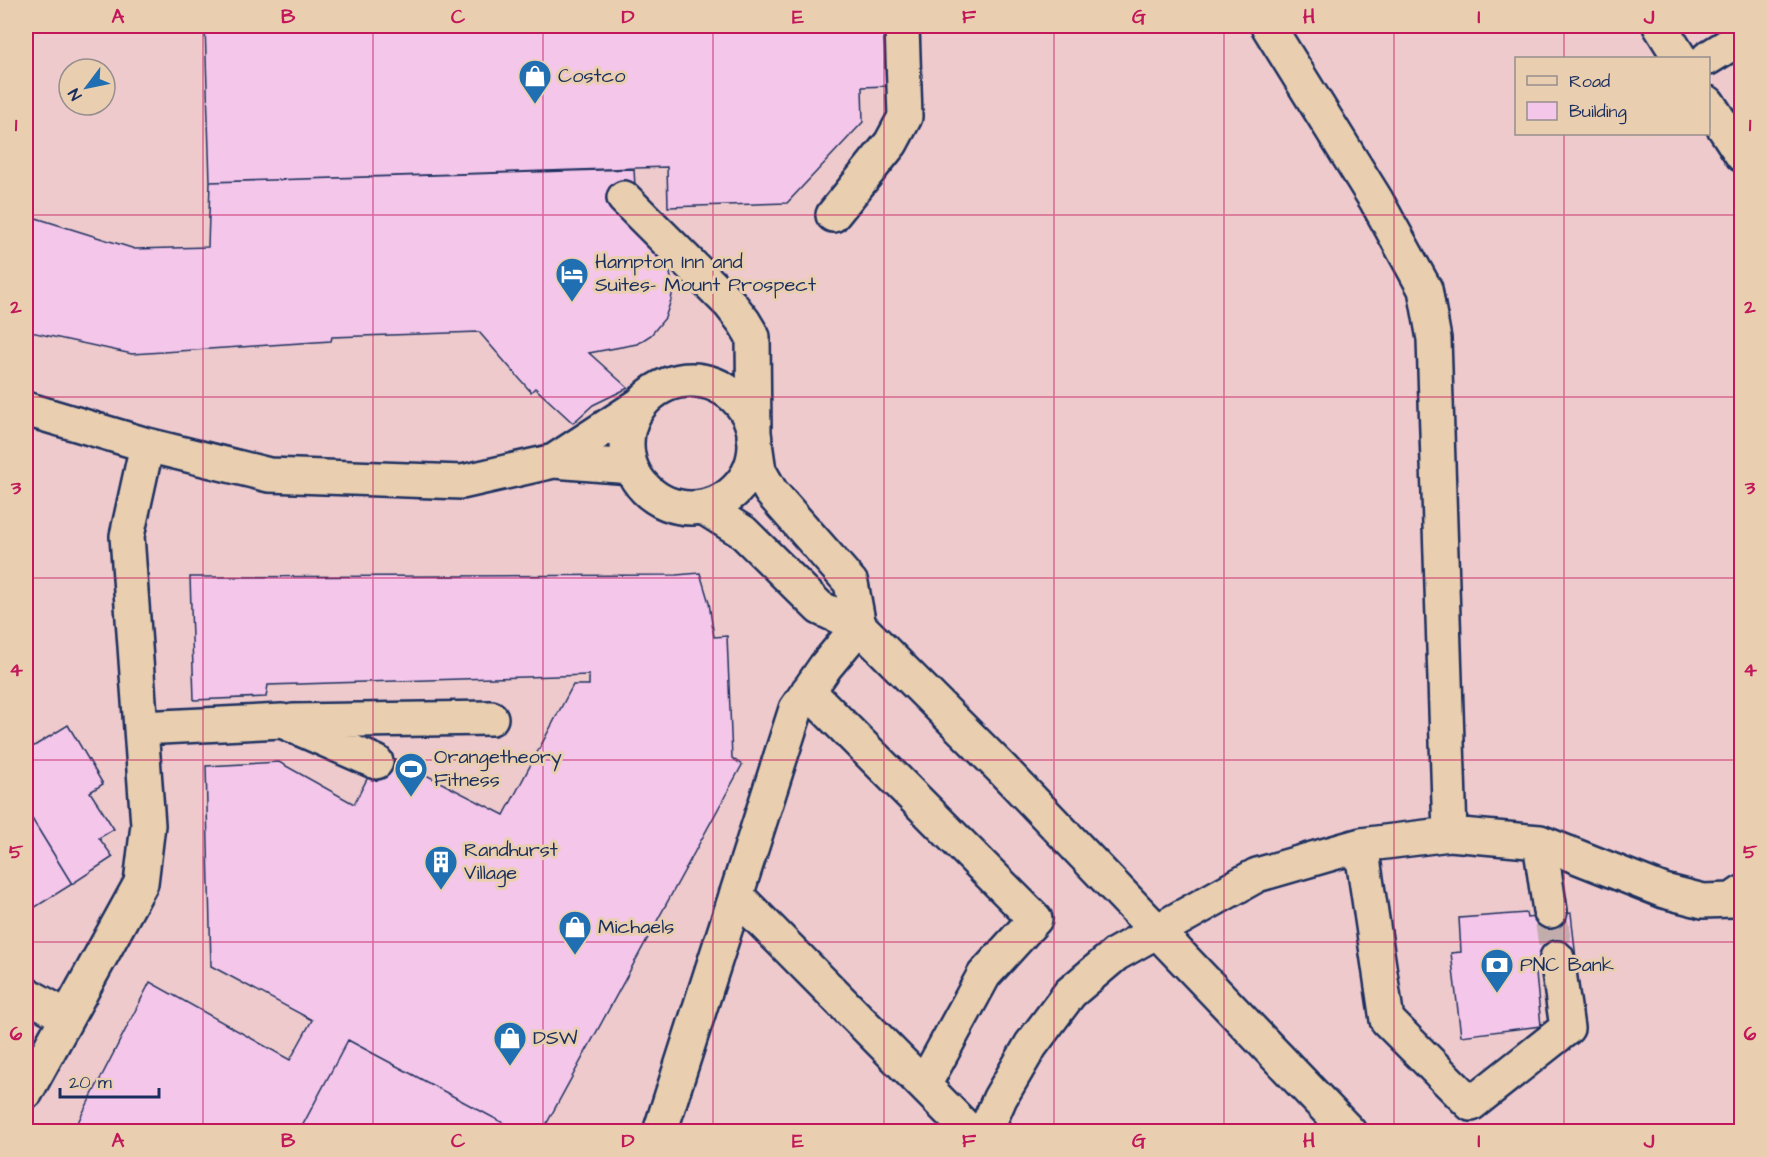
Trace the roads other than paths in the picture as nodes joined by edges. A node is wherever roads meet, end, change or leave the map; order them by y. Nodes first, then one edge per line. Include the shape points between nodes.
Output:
1 (902, 26) edge
2 (1268, 26) edge
3 (1660, 26) edge
4 (1742, 37) edge
5 (1679, 57) edge
6 (1710, 57) edge
7 (1710, 106) edge
8 (1742, 155) edge
9 (624, 198) dead end
10 (833, 215) dead end
11 (641, 404) junction
12 (26, 409) edge
13 (754, 436) junction
14 (147, 445) junction
15 (554, 460) junction
16 (631, 468) junction
17 (703, 507) junction
18 (859, 626) junction
19 (808, 691) junction
20 (491, 718) dead end
21 (282, 721) junction
22 (141, 728) junction
23 (376, 762) dead end
24 (1450, 834) junction
25 (1540, 842) junction
26 (1361, 845) junction
27 (1742, 893) edge
28 (736, 895) junction
29 (1549, 907) tunnel mouth
30 (1158, 932) junction
31 (1557, 961) tunnel mouth
32 (26, 994) edge
33 (67, 1017) junction
34 (924, 1085) junction
35 (26, 1092) edge
36 (660, 1131) edge
37 (970, 1131) edge
38 (984, 1131) edge
39 (1349, 1131) edge

1 - 10 lane via 905,117 891,144
2 - 24 lane via 1376,200 1425,289 1434,339
3 - 5 lane
4 - 6 lane
7 - 8 lane
9 - 13 lane via 730,304 753,337
11 - 13 lane via 657,390 677,382 698,381 719,387 736,399 748,416
11 - 15 lane
11 - 16 lane via 628,434
12 - 14 lane
13 - 17 lane via 754,456 748,474 721,501
13 - 18 lane via 759,471 771,492 851,583
14 - 15 lane via 269,475 462,482
14 - 22 lane via 128,536
15 - 16 lane
16 - 17 lane via 652,496 686,508
17 - 18 lane via 743,532 820,608
18 - 19 lane
18 - 30 lane
19 - 28 lane via 796,709
19 - 34 lane via 1035,920 984,975
20 - 21 lane
21 - 22 lane
21 - 23 lane
22 - 33 lane via 148,825 141,883
24 - 25 lane
24 - 26 lane
25 - 27 lane via 1664,891 1703,901 1732,900
25 - 29 lane
26 - 30 lane via 1257,875
26 - 31 lane via 1387,1020 1471,1104 1567,1028
28 - 34 lane
28 - 36 lane
30 - 38 lane via 1116,954 1070,993 1031,1045
30 - 39 lane
32 - 33 lane
33 - 35 lane
34 - 37 lane

